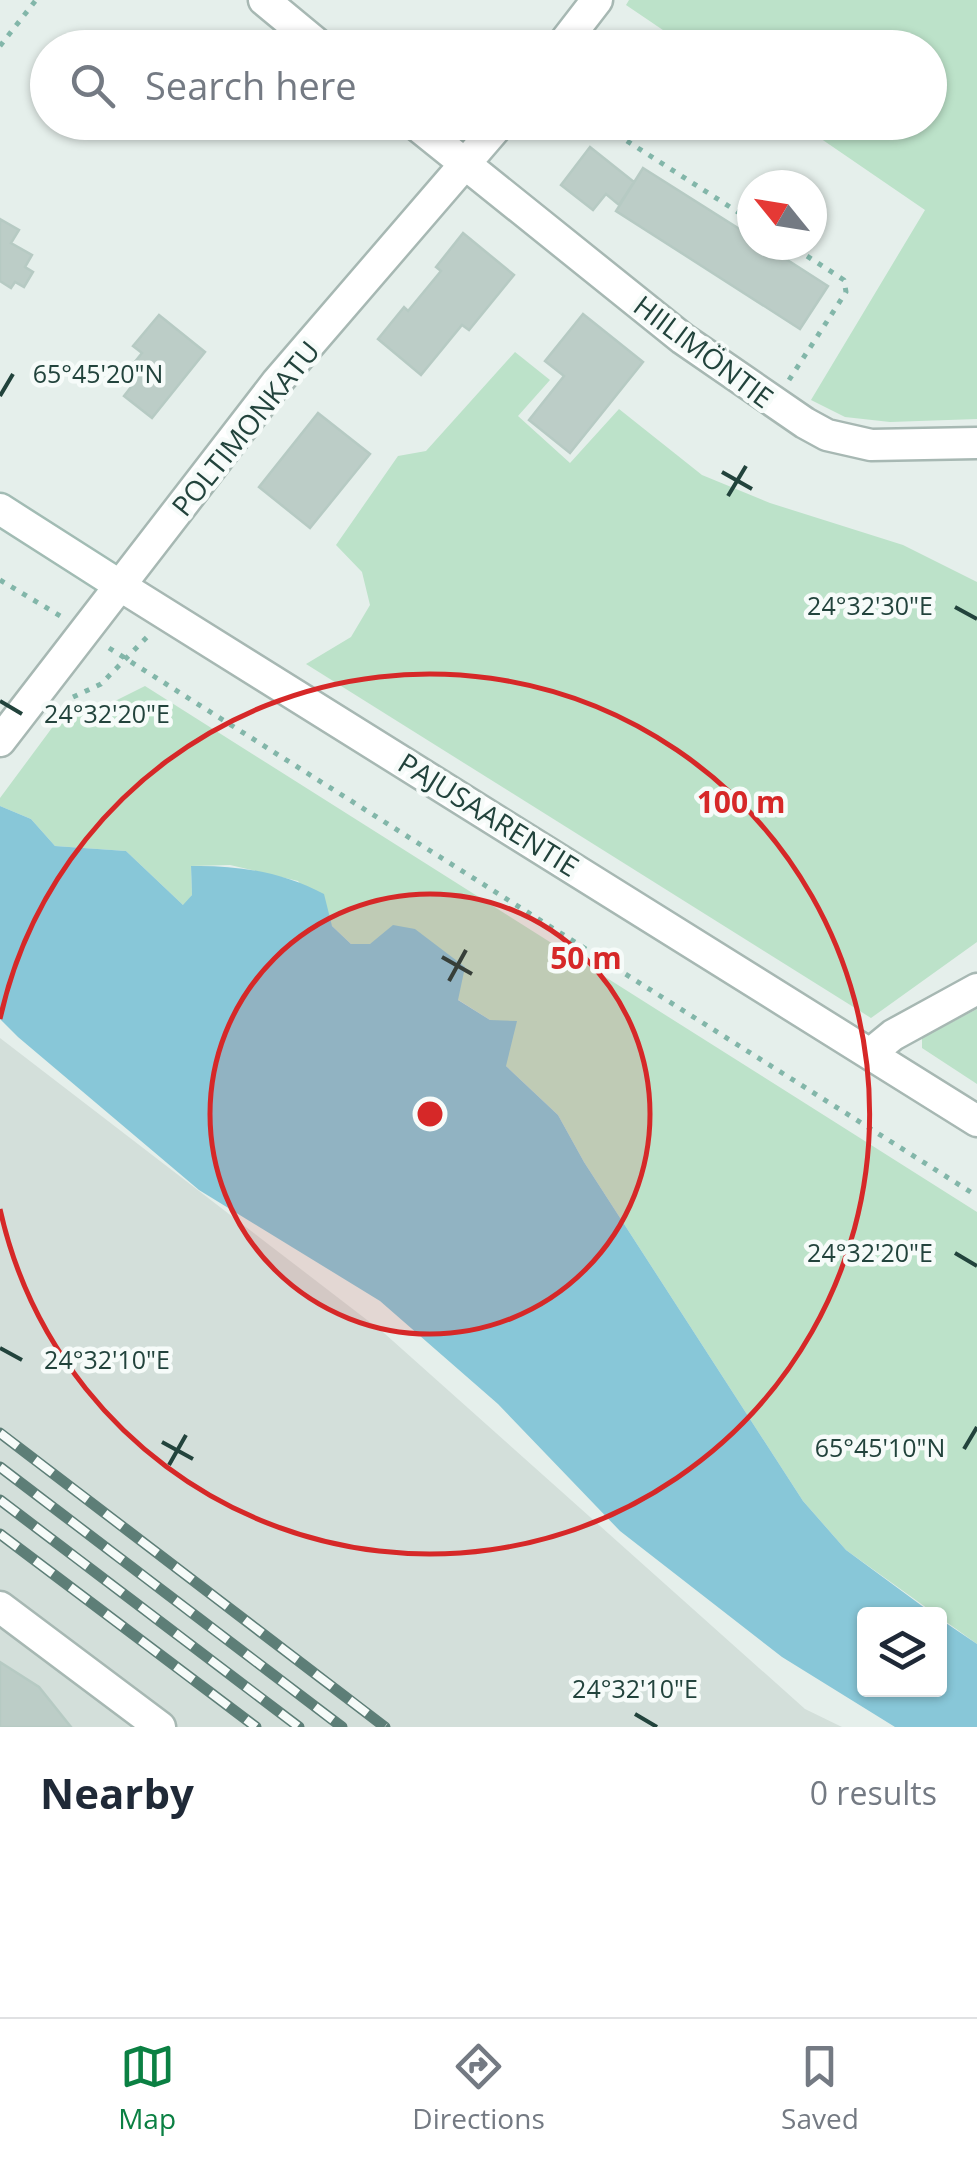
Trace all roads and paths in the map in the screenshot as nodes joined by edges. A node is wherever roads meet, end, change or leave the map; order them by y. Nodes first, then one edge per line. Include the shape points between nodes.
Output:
1 (36, 0) edge
2 (264, 0) edge
3 (597, 0) edge
4 (300, 30) edge
5 (574, 30) edge
6 (0, 46) edge
7 (435, 140) edge
8 (487, 140) edge
9 (625, 140) edge
10 (466, 166) junction
11 (737, 211) edge
12 (813, 260) edge
13 (774, 404) junction
14 (977, 443) edge
15 (0, 510) edge
16 (0, 580) edge
17 (119, 585) junction
18 (168, 613) junction
19 (87, 632) junction
20 (126, 660) junction
21 (43, 683) junction
22 (0, 742) edge
23 (977, 989) edge
24 (870, 1053) junction
25 (977, 1121) edge
26 (977, 1196) edge
27 (0, 1607) edge
28 (160, 1727) edge

1 - 6 path
2 - 4 street
3 - 5 street
7 - 10 street, HIILIMÖNTIE
8 - 10 street, POLTIMONKATU
9 - 11 path
10 - 13 street, HIILIMÖNTIE
10 - 17 street, POLTIMONKATU via 277,382
12 - 13 path via 844,280 846,292
13 - 14 street, HIILIMÖNTIE via 847,441
15 - 17 street, PAJUSAARENTIE
16 - 19 path
17 - 18 street, PAJUSAARENTIE
17 - 19 street, POLTIMONKATU
18 - 20 path
18 - 24 street, PAJUSAARENTIE
19 - 20 path
19 - 21 street, POLTIMONKATU
20 - 21 path via 102,684 74,698
20 - 26 path
21 - 22 street, POLTIMONKATU
23 - 24 street
24 - 25 street, PAJUSAARENTIE
27 - 28 street

